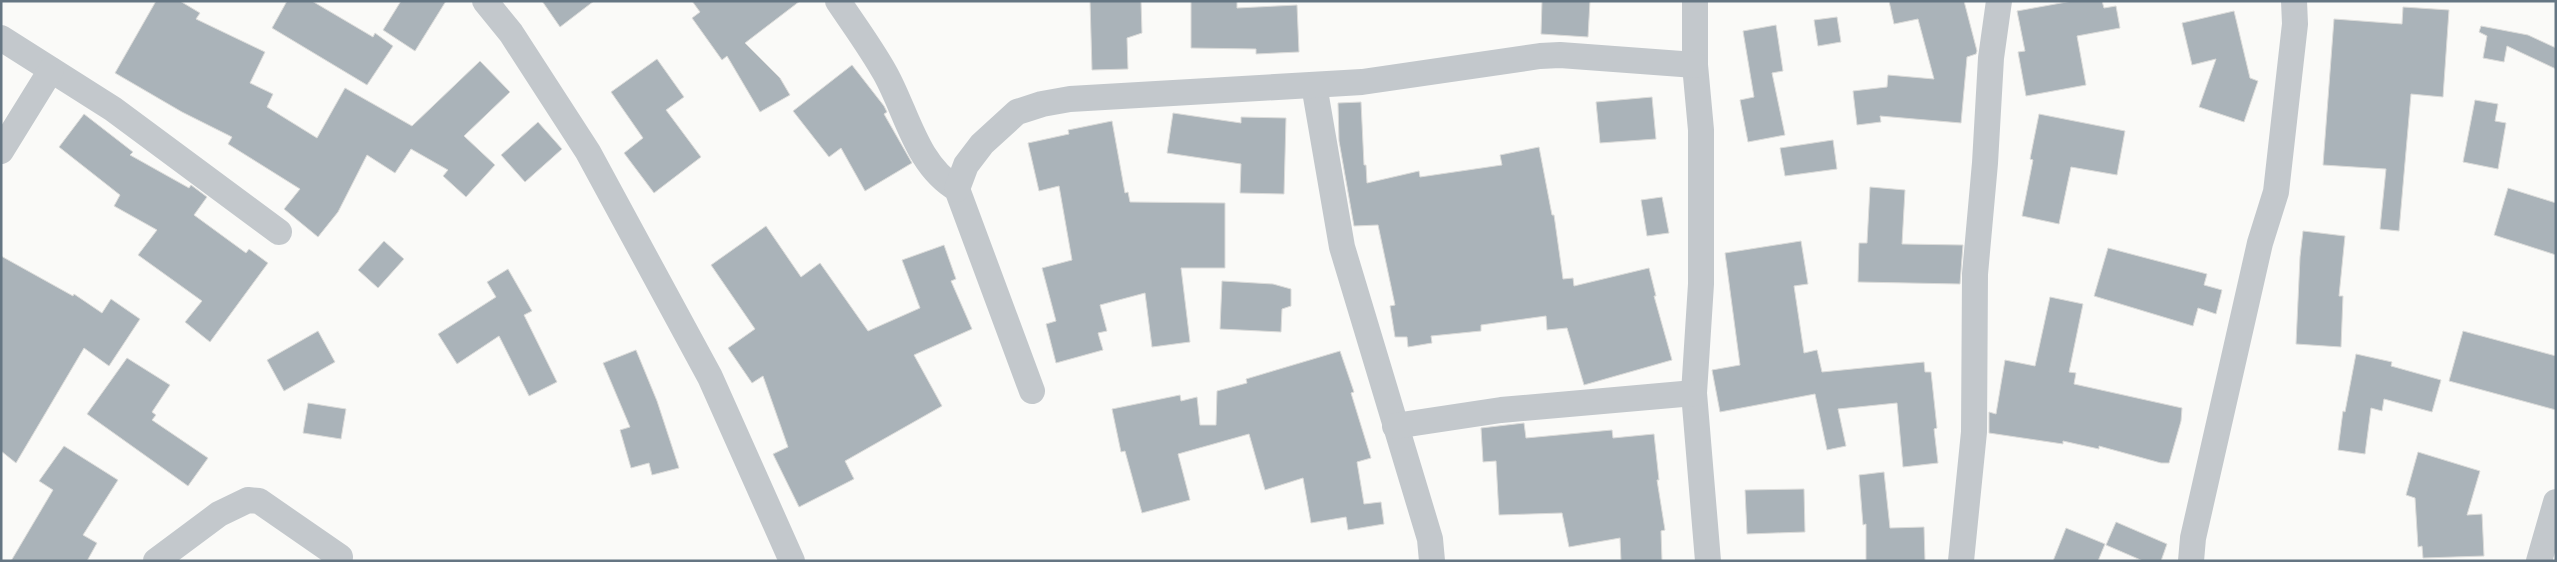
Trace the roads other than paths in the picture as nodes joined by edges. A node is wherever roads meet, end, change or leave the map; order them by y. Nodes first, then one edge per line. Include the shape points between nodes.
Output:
1 (485, 1) edge
2 (838, 1) edge
3 (1695, 1) edge
4 (1999, 1) edge
5 (2294, 1) edge
6 (1, 38) edge
7 (1695, 65) junction
8 (51, 70) junction
9 (1314, 85) junction
10 (1, 150) edge
11 (957, 189) junction
12 (279, 232) dead end
13 (1032, 391) dead end
14 (1694, 393) junction
15 (1395, 426) junction
16 (2556, 502) edge
17 (340, 556) dead end
18 (156, 561) edge
19 (792, 561) edge
20 (1432, 561) edge
21 (1708, 561) edge
22 (1961, 561) edge
23 (2191, 561) edge
24 (2539, 561) edge

1 - 19 street via 511,33 588,152 710,377
2 - 11 street via 885,74 926,159 942,180
3 - 7 street
4 - 22 street via 1991,58 1975,274 1974,432
5 - 23 street via 2295,24 2276,192 2260,243 2193,538
6 - 8 street
7 - 9 street via 1546,56 1362,82
7 - 14 street via 1701,130 1701,284
8 - 10 street
8 - 12 street via 113,110
9 - 11 street via 1070,99 1042,104 1017,112 982,144 966,165
9 - 15 street via 1342,247
11 - 13 street
14 - 15 street via 1501,410
14 - 21 street
15 - 20 street via 1430,539
16 - 24 street
17 - 18 street via 259,501 248,500 219,514

